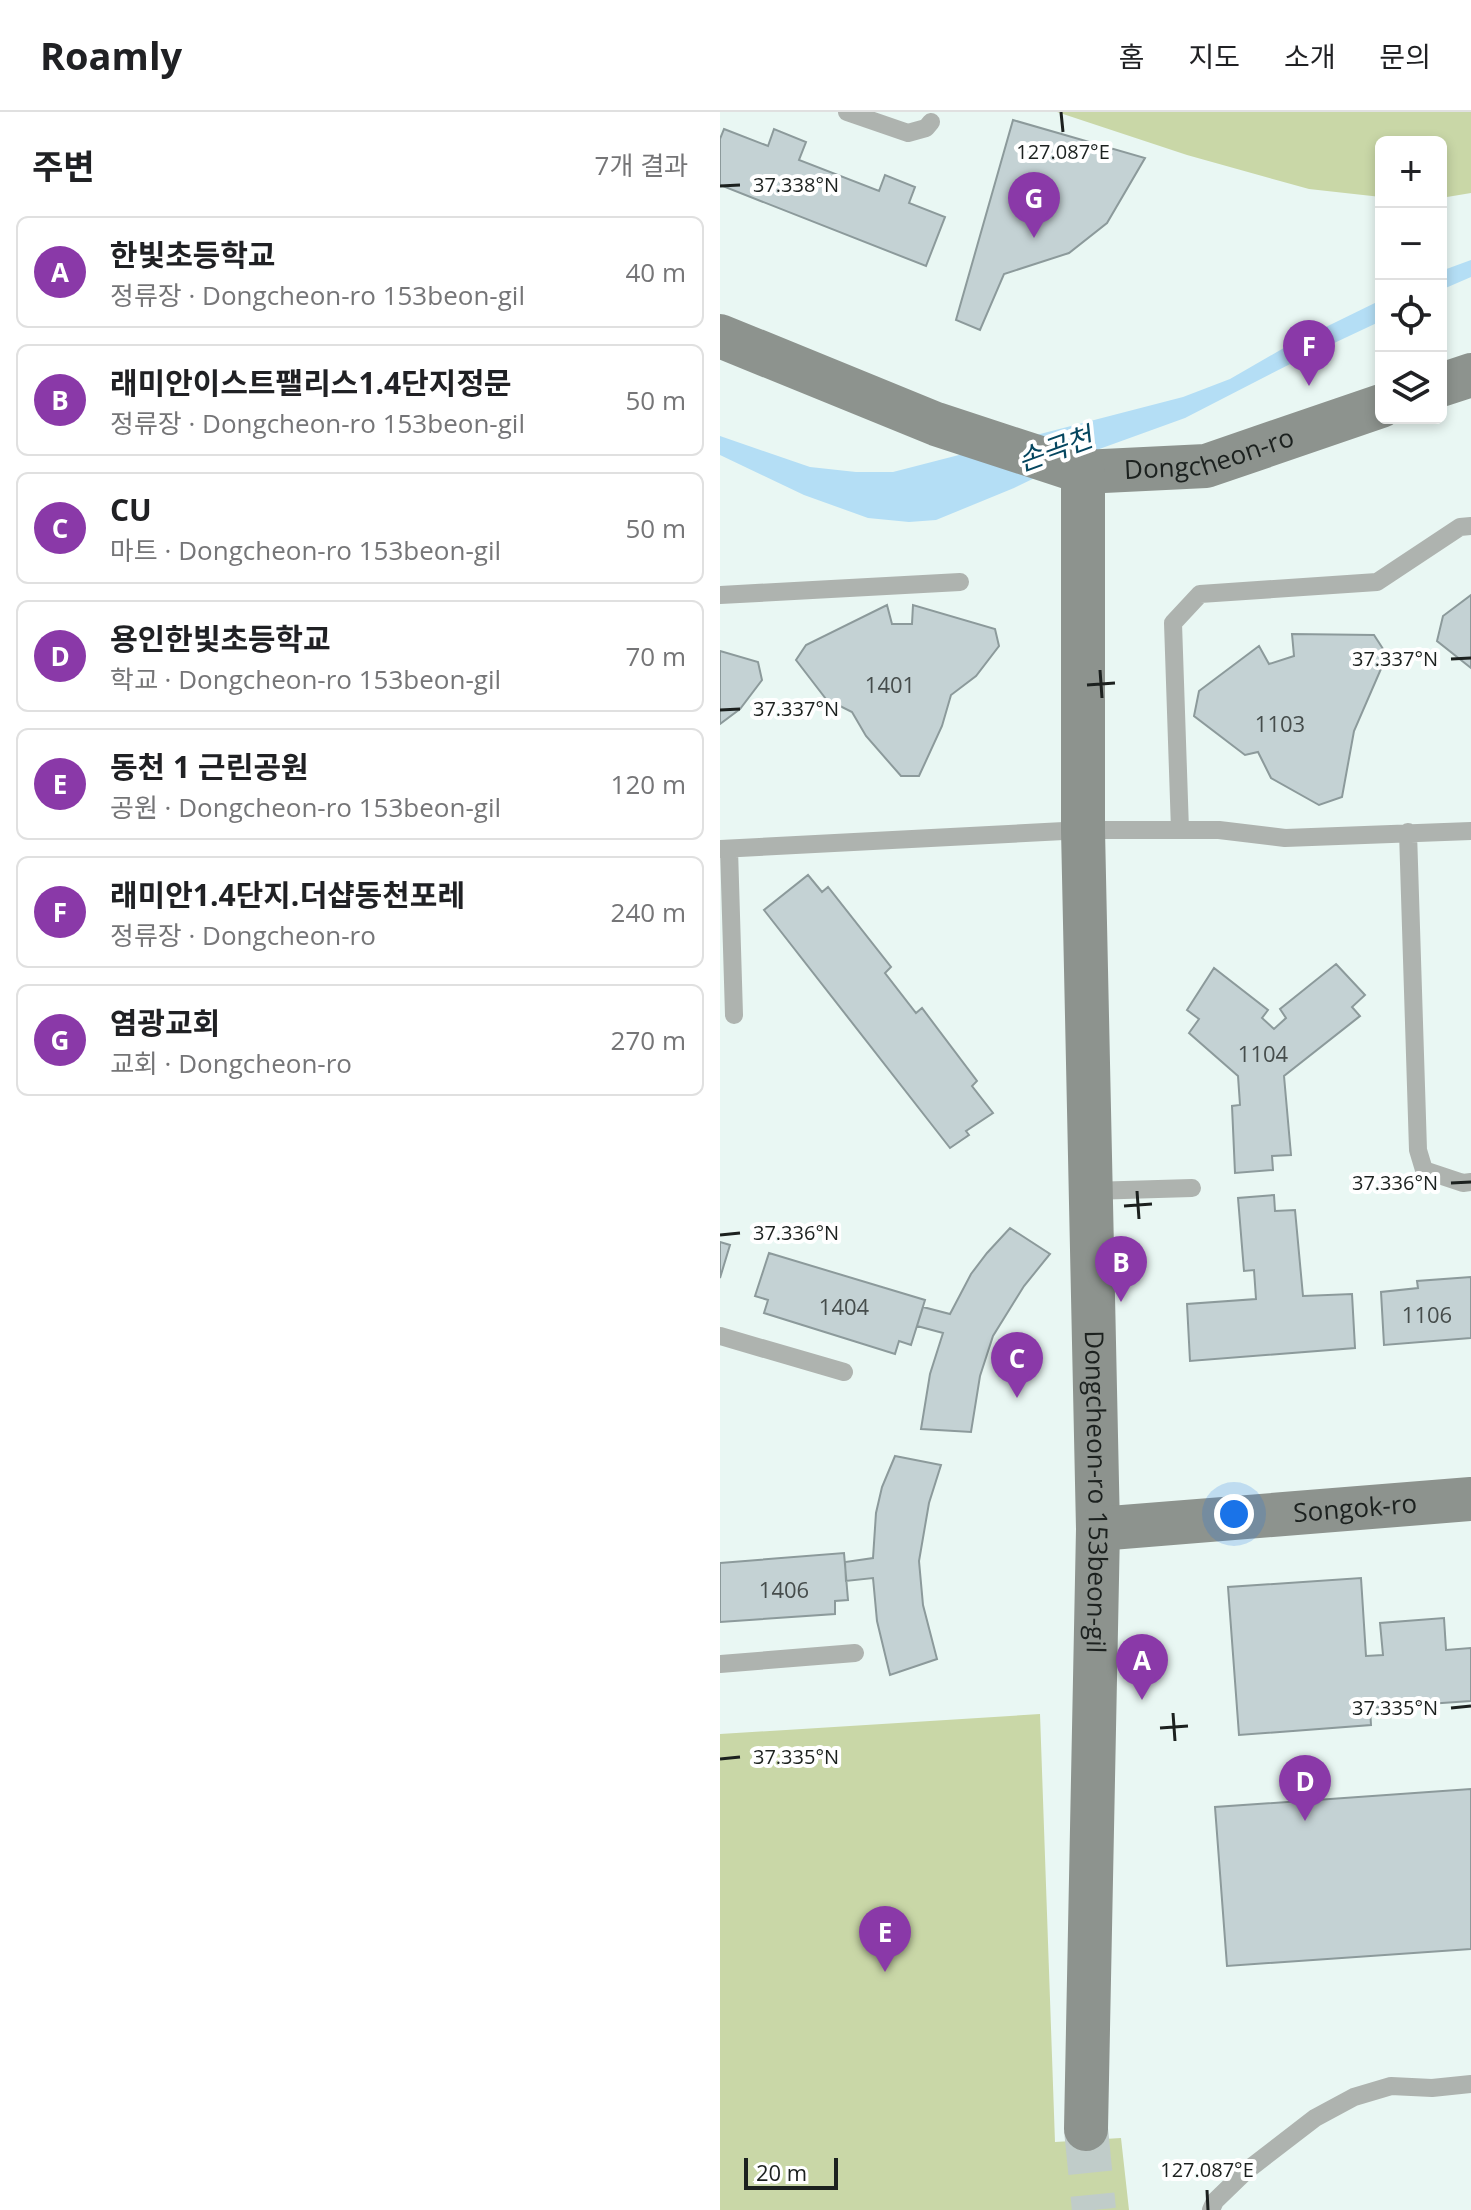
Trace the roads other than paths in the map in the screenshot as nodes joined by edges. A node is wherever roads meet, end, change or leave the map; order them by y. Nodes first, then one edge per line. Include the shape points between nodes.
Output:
1 (847, 112) edge
2 (931, 122) dead end
3 (720, 336) edge
4 (1471, 375) edge
5 (1447, 383) edge
6 (1375, 408) edge
7 (1083, 472) junction
8 (1471, 526) edge
9 (960, 582) dead end
10 (720, 595) edge
11 (1083, 830) junction
12 (1180, 830) junction
13 (1471, 831) edge
14 (1408, 832) junction
15 (724, 849) edge
16 (734, 1015) dead end
17 (1471, 1182) edge
18 (1192, 1188) dead end
19 (1090, 1191) junction
20 (720, 1336) edge
21 (844, 1372) dead end
22 (1471, 1499) edge
23 (1098, 1529) junction
24 (855, 1653) dead end
25 (720, 1664) edge
26 (1471, 2084) edge
27 (1086, 2129) tunnel mouth
28 (1211, 2210) edge

1 - 2 lane via 908,133
3 - 7 street, Dongcheon-ro via 936,424
4 - 5 street
6 - 7 street, Dongcheon-ro via 1206,466
7 - 11 street, Dongcheon-ro 153beon-gil
8 - 12 lane via 1460,527 1377,582 1200,594 1173,623
9 - 10 lane
11 - 12 lane
11 - 15 lane
11 - 19 street, Dongcheon-ro 153beon-gil
12 - 14 lane via 1285,838
13 - 14 lane
14 - 17 lane via 1418,1150 1424,1170
15 - 16 lane
18 - 19 lane
19 - 23 street, Dongcheon-ro 153beon-gil
20 - 21 lane
22 - 23 street, Songok-ro
23 - 27 street, Dongcheon-ro 153beon-gil
24 - 25 lane
26 - 28 lane via 1391,2086 1354,2097 1315,2118 1245,2172

